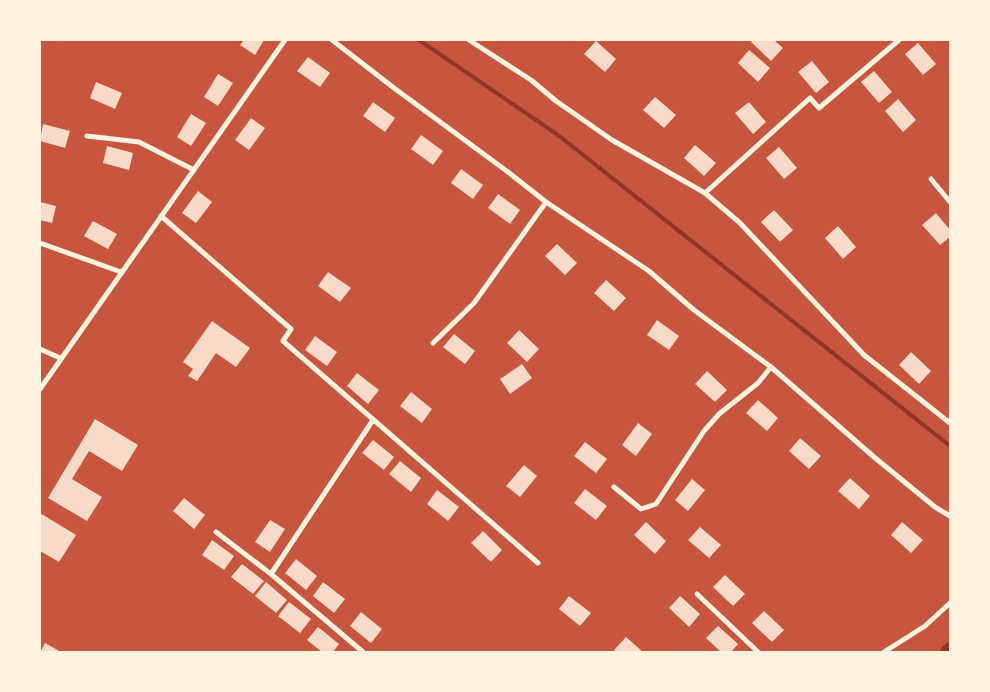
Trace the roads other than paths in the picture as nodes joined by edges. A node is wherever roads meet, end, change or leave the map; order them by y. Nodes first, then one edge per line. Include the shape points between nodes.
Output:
1 (285, 40) edge
2 (332, 40) edge
3 (469, 40) edge
4 (899, 40) edge
5 (87, 136) dead end
6 (194, 170) junction
7 (931, 179) dead end
8 (705, 193) junction
9 (546, 202) junction
10 (950, 202) edge
11 (161, 216) junction
12 (40, 243) edge
13 (121, 272) junction
14 (433, 343) dead end
15 (40, 349) edge
16 (60, 358) junction
17 (771, 368) junction
18 (40, 389) edge
19 (374, 420) junction
20 (950, 423) edge
21 (614, 487) dead end
22 (950, 516) edge
23 (216, 532) dead end
24 (538, 563) dead end
25 (271, 574) junction
26 (697, 594) dead end
27 (950, 604) edge
28 (363, 652) edge
29 (758, 652) edge
30 (884, 652) edge

1 - 6 street
2 - 9 street
3 - 8 street via 531,80 612,140
4 - 8 street via 819,108 810,98
5 - 6 street via 139,142
6 - 11 street
7 - 10 street
8 - 20 street via 740,223 864,354
9 - 14 street via 474,303
9 - 17 street via 649,271 694,310
11 - 13 street
11 - 19 street via 292,329 282,341
12 - 13 street
13 - 16 street
15 - 16 street
16 - 18 street
17 - 21 street via 704,431 656,504 641,509
17 - 22 street via 874,457
19 - 24 street
19 - 25 street
23 - 25 street
25 - 28 street
26 - 29 street
27 - 30 street via 925,626

